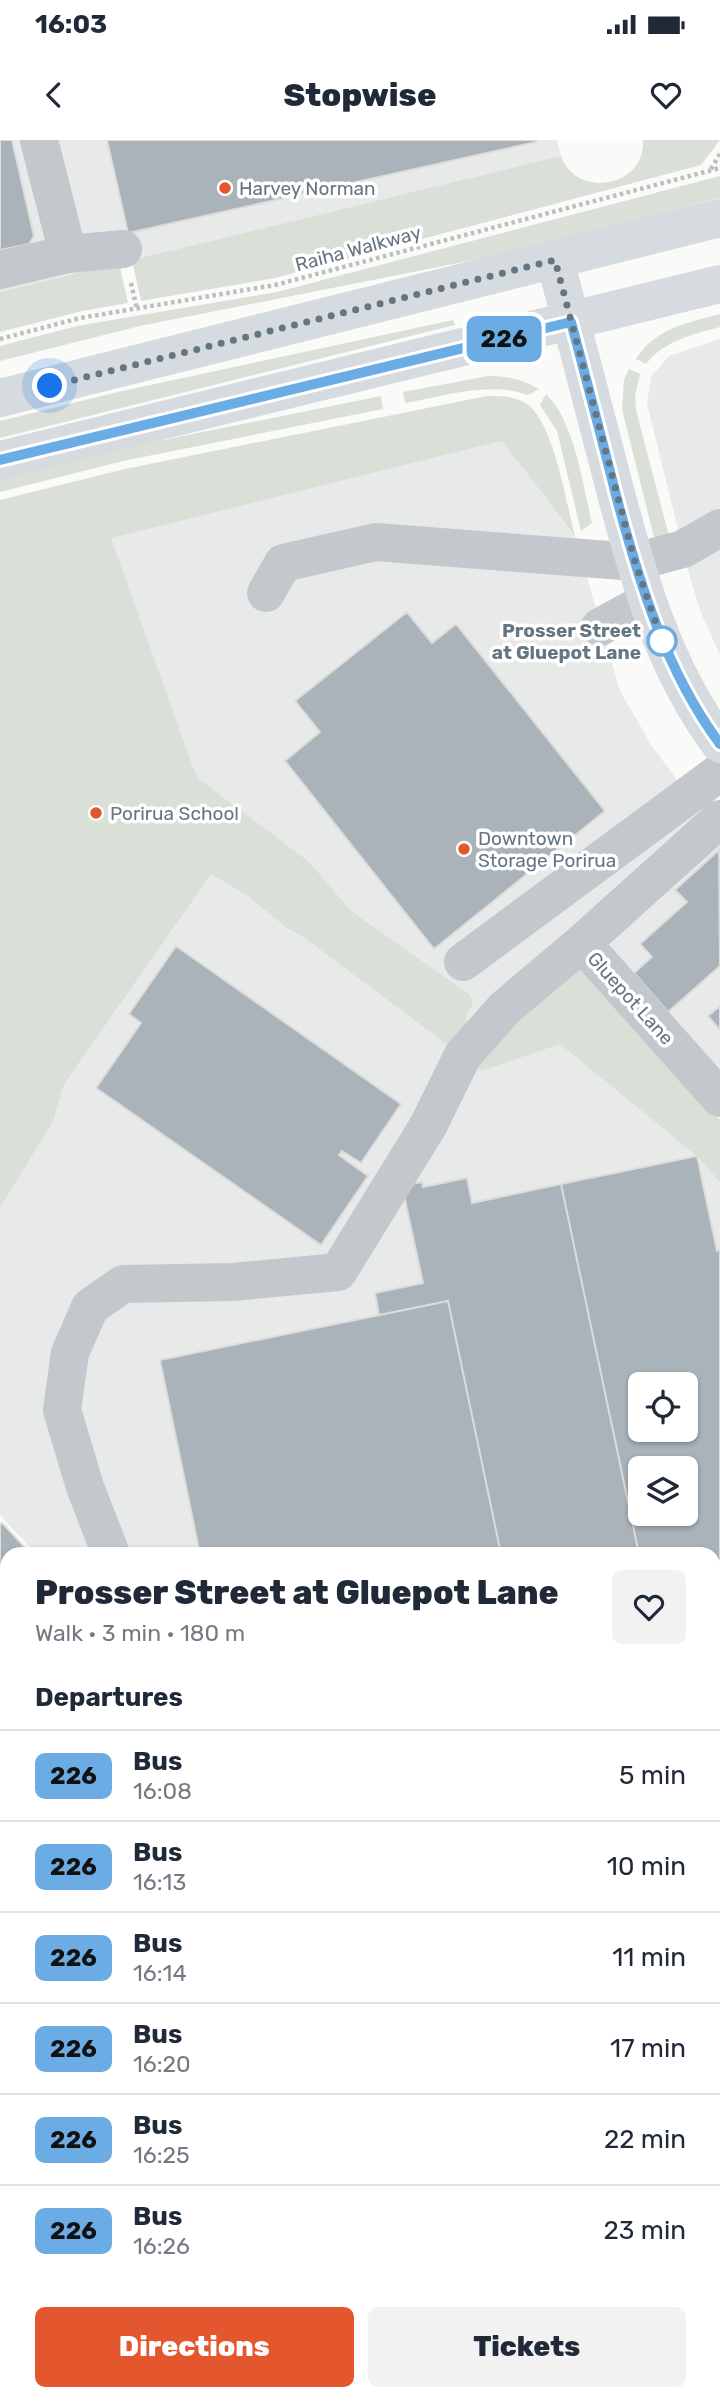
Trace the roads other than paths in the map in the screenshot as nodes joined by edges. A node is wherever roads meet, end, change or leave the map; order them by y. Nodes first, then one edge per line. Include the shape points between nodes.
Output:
1 (39, 140) edge
2 (720, 218) edge
3 (123, 249) dead end
4 (68, 254) junction
5 (555, 260) junction
6 (0, 270) edge
7 (720, 284) edge
8 (571, 322) junction
9 (0, 398) edge
10 (0, 460) edge
11 (720, 528) edge
12 (635, 562) junction
13 (266, 593) dead end
14 (646, 602) junction
15 (600, 627) dead end
16 (720, 744) edge
17 (720, 772) edge
18 (720, 819) edge
19 (582, 943) junction
20 (463, 962) dead end
21 (720, 1098) edge
22 (108, 1547) edge

1 - 4 street
2 - 5 main road
3 - 4 street
4 - 6 street
5 - 8 main road
5 - 9 main road
7 - 8 main road
8 - 10 main road
8 - 12 main road
11 - 12 street via 683,549
12 - 13 street via 376,542 283,563
12 - 14 main road
14 - 15 street
14 - 16 main road via 679,678
17 - 20 street
18 - 19 street, Gluepot Lane
19 - 21 street, Gluepot Lane
19 - 22 street via 505,1008 463,1055 428,1126 338,1272 233,1282 123,1284 90,1307 69,1353 62,1410

